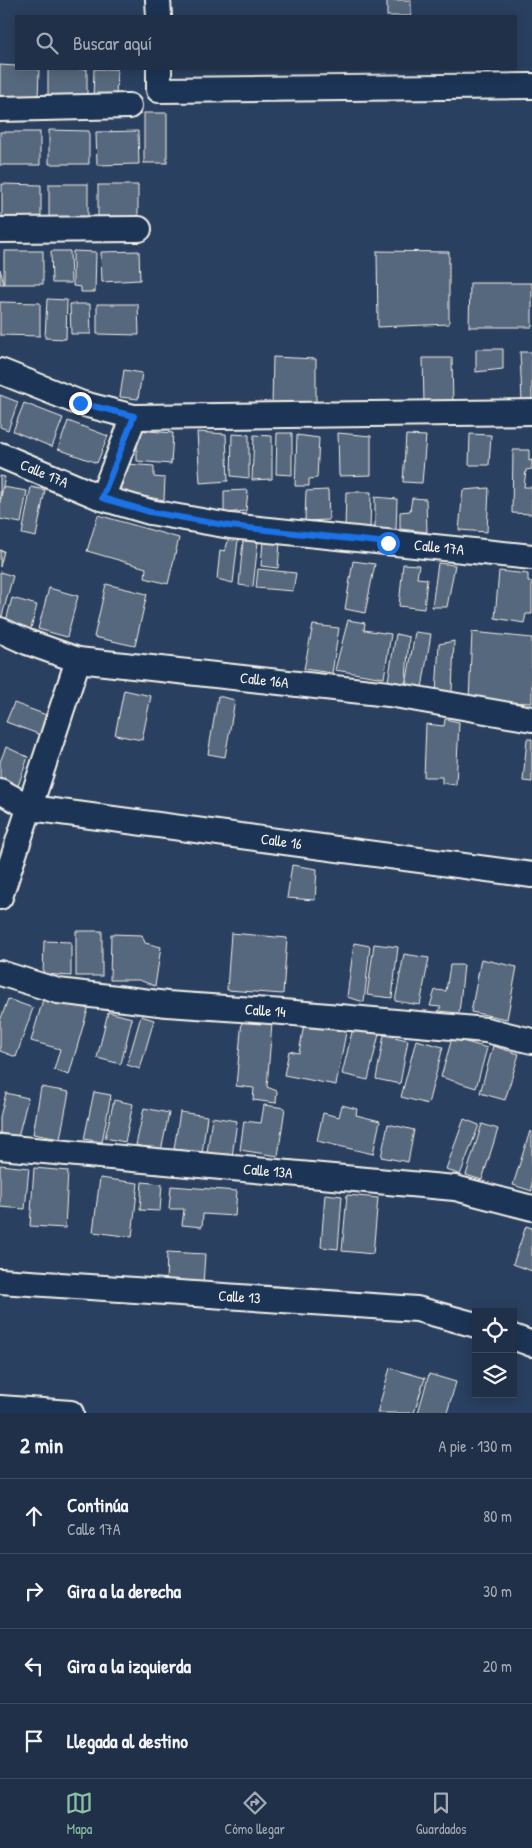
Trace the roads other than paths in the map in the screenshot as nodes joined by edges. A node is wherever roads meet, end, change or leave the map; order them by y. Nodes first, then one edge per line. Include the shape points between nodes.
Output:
1 (158, 0) edge
2 (158, 15) edge
3 (159, 70) edge
4 (532, 86) edge
5 (129, 106) dead end
6 (0, 109) edge
7 (139, 229) dead end
8 (0, 230) edge
9 (0, 371) edge
10 (532, 412) edge
11 (134, 416) junction
12 (0, 456) edge
13 (102, 498) junction
14 (532, 557) edge
15 (0, 630) edge
16 (78, 660) junction
17 (532, 719) edge
18 (0, 791) edge
19 (30, 808) junction
20 (532, 875) edge
21 (0, 897) edge
22 (0, 974) edge
23 (532, 1041) edge
24 (0, 1147) edge
25 (532, 1208) edge
26 (0, 1281) edge
27 (472, 1324) edge
28 (517, 1338) edge
29 (532, 1344) edge
30 (0, 1408) edge
31 (70, 1413) edge

1 - 2 street
3 - 4 street via 159,90
5 - 6 street
7 - 8 street
9 - 11 street via 80,403
10 - 11 street
11 - 13 street
12 - 13 street, Calle 17A
13 - 14 street, Calle 17A via 150,512 230,526
15 - 16 street, Calle 16A
16 - 17 street, Calle 16A via 389,694
16 - 19 street
18 - 19 street
19 - 20 street, Calle 16
19 - 21 street
22 - 23 street, Calle 14 via 58,990 167,1004 486,1030
24 - 25 street, Calle 13A via 455,1188
26 - 27 street, Calle 13 via 417,1309
28 - 29 street
30 - 31 street

